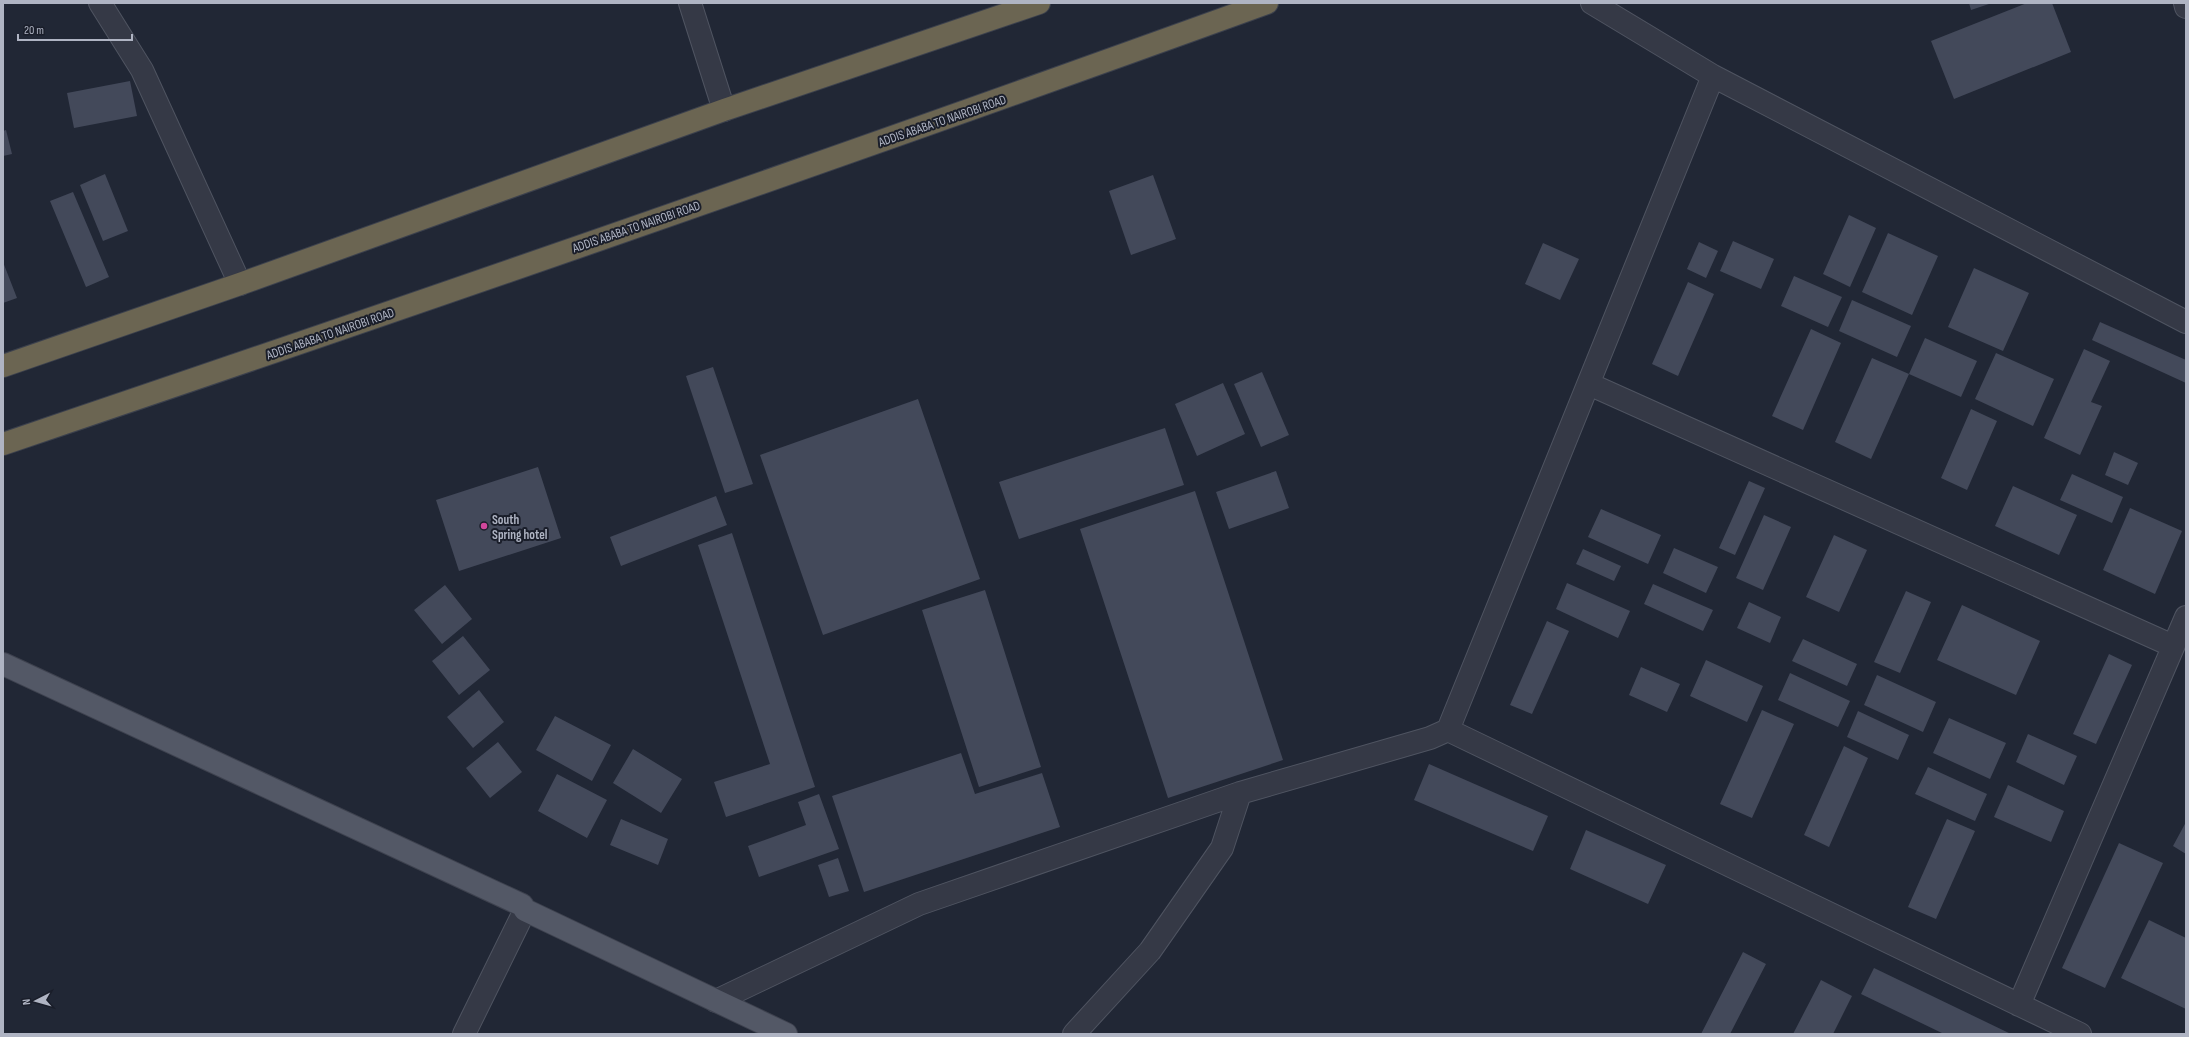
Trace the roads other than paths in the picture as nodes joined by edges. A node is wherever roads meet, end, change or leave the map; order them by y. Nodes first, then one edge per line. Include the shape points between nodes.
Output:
1 (100, 3) edge
2 (690, 3) edge
3 (1039, 3) edge
4 (1267, 3) edge
5 (1592, 3) edge
6 (2185, 3) edge
7 (2186, 7) edge
8 (1713, 76) junction
9 (724, 110) junction
10 (240, 284) junction
11 (2186, 322) edge
12 (3, 366) edge
13 (1589, 384) junction
14 (3, 444) edge
15 (2186, 617) edge
16 (2173, 646) junction
17 (3, 664) edge
18 (1448, 730) junction
19 (1240, 793) junction
20 (525, 910) junction
21 (716, 1001) junction
22 (2019, 1005) junction
23 (464, 1034) edge
24 (786, 1034) edge
25 (1074, 1034) edge
26 (2080, 1034) edge

1 - 10 street via 142,70
2 - 9 street
3 - 9 highway
4 - 14 highway, ADDIS ABABA TO NAIROBI ROAD via 976,108
5 - 8 street
6 - 7 street
8 - 11 street
8 - 13 street
9 - 10 highway
10 - 12 highway
13 - 16 street
13 - 18 street
15 - 16 street
16 - 22 street
17 - 20 main road via 522,905
18 - 19 street via 1430,738
18 - 22 street
19 - 21 street via 919,904
19 - 25 street via 1222,848 1150,951
20 - 21 main road
20 - 23 street
21 - 24 main road
22 - 26 street

